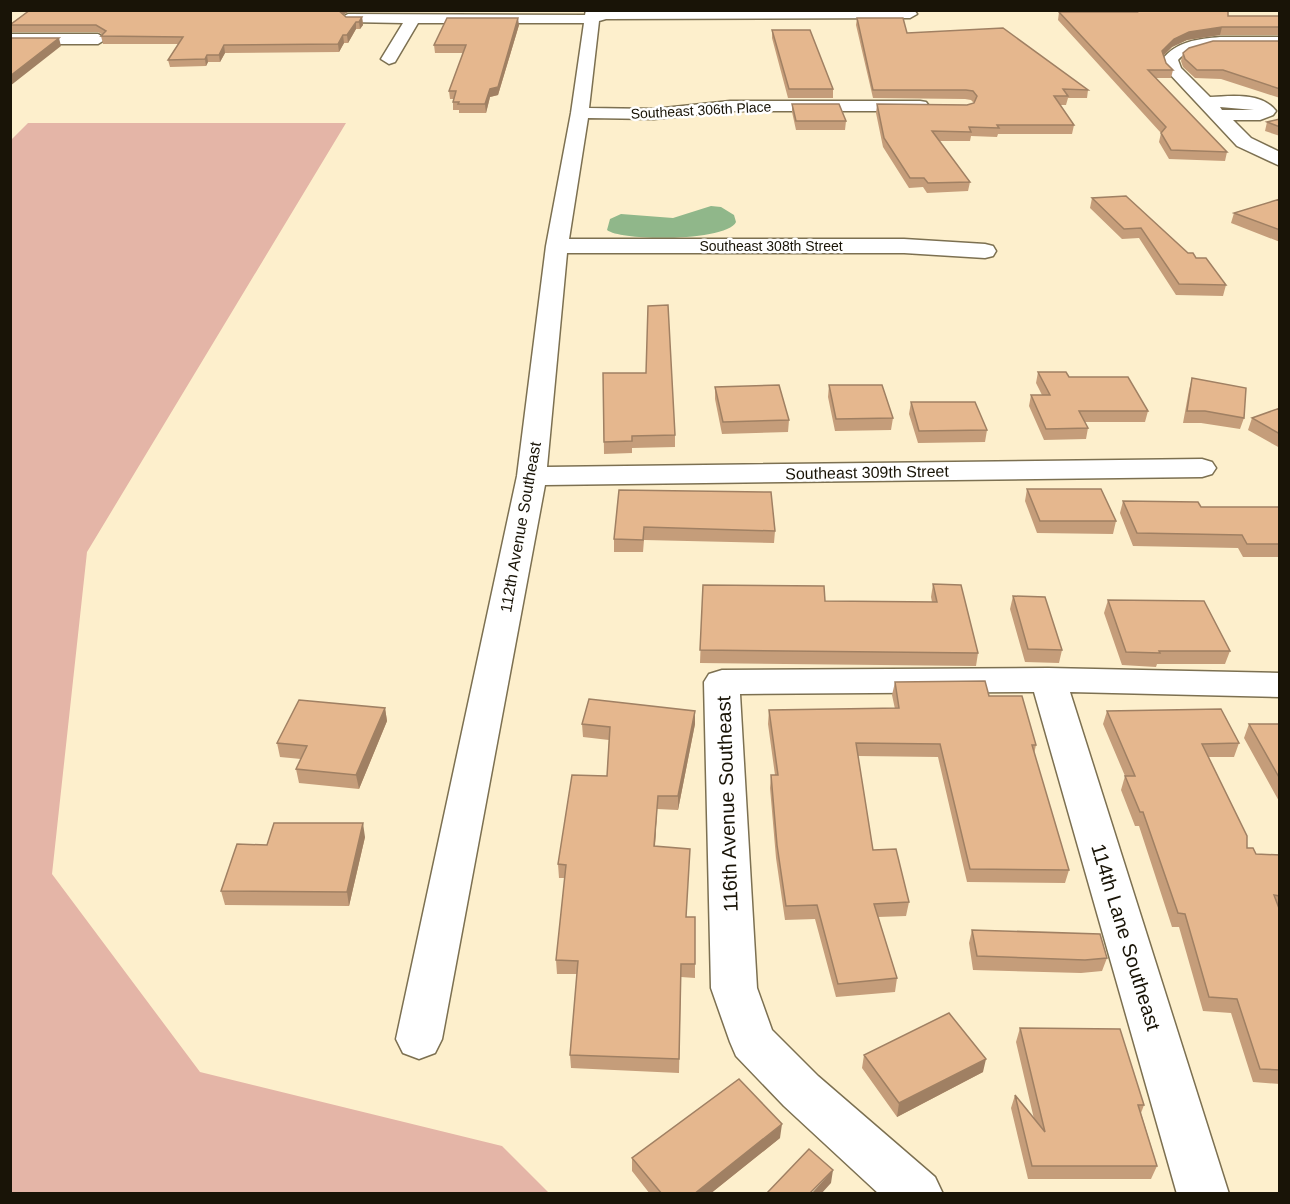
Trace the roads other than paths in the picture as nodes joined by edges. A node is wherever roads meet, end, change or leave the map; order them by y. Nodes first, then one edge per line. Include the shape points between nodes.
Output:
1 (416, 14) edge
2 (910, 14) dead end
3 (592, 15) edge
4 (348, 18) edge
5 (10, 39) edge
6 (98, 39) edge
7 (1280, 42) edge
8 (389, 59) dead end
9 (1205, 102) junction
10 (942, 106) edge
11 (580, 113) junction
12 (1218, 115) junction
13 (1280, 160) edge
14 (557, 246) junction
15 (985, 251) dead end
16 (1202, 468) dead end
17 (532, 476) junction
18 (1048, 680) junction
19 (1280, 685) edge
20 (419, 1039) dead end
21 (917, 1194) edge
22 (1203, 1194) edge

1 - 3 street
1 - 4 street
1 - 8 street
2 - 3 street
3 - 11 street, 112th Avenue Southeast
5 - 6 street
7 - 9 street via 1177,45 1170,60 1174,70
9 - 12 street
9 - 12 street via 1247,103 1267,111 1253,116
10 - 11 street, Southeast 306th Place via 730,106 654,114
11 - 14 street, 112th Avenue Southeast
12 - 13 street via 1244,142
14 - 15 street, Southeast 308th Street via 904,246
14 - 17 street, 112th Avenue Southeast
16 - 17 street, Southeast 309th Street
17 - 20 street, 112th Avenue Southeast
18 - 19 street, 116th Avenue Southeast
18 - 21 street, 116th Avenue Southeast via 722,681 734,988 753,1042 801,1091
18 - 22 street, 114th Lane Southeast

